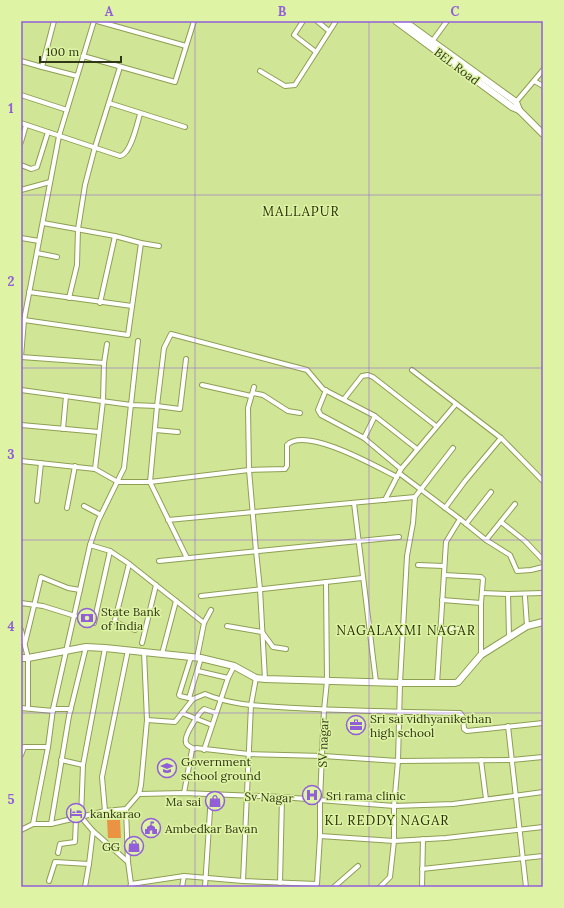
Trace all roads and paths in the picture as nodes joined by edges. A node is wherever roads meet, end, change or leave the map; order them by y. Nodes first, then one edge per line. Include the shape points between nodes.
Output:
1 (54, 21) edge
2 (94, 21) edge
3 (97, 21) edge
4 (194, 21) edge
5 (303, 21) edge
6 (317, 21) edge
7 (336, 21) edge
8 (396, 21) edge
9 (404, 21) edge
10 (448, 21) edge
11 (330, 31) junction
12 (431, 43) junction
13 (186, 46) junction
14 (316, 52) junction
15 (83, 56) junction
16 (21, 61) edge
17 (120, 67) junction
18 (42, 68) junction
19 (543, 70) edge
20 (260, 72) dead end
21 (77, 76) junction
22 (534, 81) junction
23 (543, 86) edge
24 (21, 95) edge
25 (516, 102) junction
26 (109, 103) junction
27 (67, 110) junction
28 (519, 110) junction
29 (140, 114) junction
30 (21, 124) edge
31 (26, 125) junction
32 (185, 127) dead end
33 (48, 132) junction
34 (543, 134) edge
35 (59, 136) junction
36 (21, 142) edge
37 (95, 147) junction
38 (21, 165) edge
39 (50, 182) junction
40 (21, 190) edge
41 (42, 223) junction
42 (78, 229) junction
43 (115, 236) junction
44 (21, 238) edge
45 (39, 242) junction
46 (141, 243) junction
47 (159, 246) dead end
48 (37, 253) junction
49 (57, 256) dead end
50 (29, 292) junction
51 (69, 298) junction
52 (100, 303) junction
53 (132, 306) junction
54 (24, 320) junction
55 (138, 341) dead end
56 (108, 344) dead end
57 (21, 357) edge
58 (186, 359) dead end
59 (104, 363) junction
60 (412, 370) dead end
61 (202, 385) dead end
62 (254, 387) dead end
63 (21, 390) edge
64 (326, 390) junction
65 (252, 394) junction
66 (66, 396) junction
67 (344, 399) junction
68 (103, 401) junction
69 (456, 404) junction
70 (131, 405) junction
71 (157, 406) junction
72 (300, 413) dead end
73 (375, 416) junction
74 (21, 425) edge
75 (436, 426) junction
76 (63, 429) junction
77 (155, 430) junction
78 (99, 432) junction
79 (178, 432) dead end
80 (364, 438) junction
81 (501, 438) junction
82 (453, 448) dead end
83 (417, 449) junction
84 (21, 461) edge
85 (41, 463) junction
86 (75, 466) junction
87 (95, 469) junction
88 (249, 470) junction
89 (399, 473) junction
90 (543, 481) edge
91 (118, 482) junction
92 (150, 482) junction
93 (422, 490) junction
94 (490, 492) dead end
95 (415, 497) junction
96 (37, 500) dead end
97 (385, 500) junction
98 (354, 503) junction
99 (515, 504) dead end
100 (84, 506) dead end
101 (67, 508) dead end
102 (444, 508) junction
103 (253, 512) junction
104 (101, 514) junction
105 (460, 519) junction
106 (168, 520) junction
107 (501, 522) junction
108 (466, 524) junction
109 (399, 538) dead end
110 (486, 540) junction
111 (358, 541) junction
112 (90, 545) junction
113 (110, 551) junction
114 (256, 551) junction
115 (188, 558) junction
116 (543, 560) edge
117 (159, 561) dead end
118 (129, 564) junction
119 (418, 565) dead end
120 (444, 566) junction
121 (543, 567) edge
122 (444, 575) junction
123 (362, 578) junction
124 (326, 582) junction
125 (156, 586) junction
126 (260, 589) junction
127 (80, 590) junction
128 (482, 593) junction
129 (543, 593) edge
130 (508, 594) junction
131 (201, 596) dead end
132 (525, 597) dead end
133 (442, 600) junction
134 (176, 601) junction
135 (21, 603) edge
136 (481, 603) junction
137 (35, 605) junction
138 (211, 610) dead end
139 (75, 616) junction
140 (543, 622) edge
141 (94, 623) dead end
142 (204, 623) junction
143 (227, 626) dead end
144 (527, 626) junction
145 (440, 629) junction
146 (461, 629) dead end
147 (21, 630) edge
148 (135, 630) dead end
149 (262, 632) junction
150 (509, 636) junction
151 (25, 643) junction
152 (142, 643) dead end
153 (86, 647) junction
154 (106, 648) junction
155 (286, 649) dead end
156 (66, 650) junction
157 (128, 650) junction
158 (144, 652) junction
159 (162, 654) junction
160 (481, 654) junction
161 (196, 657) junction
162 (21, 658) edge
163 (28, 658) junction
164 (234, 666) junction
165 (198, 671) junction
166 (228, 678) junction
167 (256, 678) junction
168 (265, 680) junction
169 (327, 682) junction
170 (376, 682) junction
171 (400, 683) junction
172 (437, 684) junction
173 (191, 698) junction
174 (221, 701) junction
175 (251, 705) junction
176 (21, 708) edge
177 (28, 708) junction
178 (71, 709) junction
179 (53, 710) junction
180 (324, 710) junction
181 (400, 711) junction
182 (182, 713) junction
183 (216, 713) junction
184 (196, 719) junction
185 (147, 720) junction
186 (543, 723) edge
187 (212, 726) junction
188 (508, 726) junction
189 (48, 747) junction
190 (194, 749) junction
191 (204, 750) junction
192 (249, 754) junction
193 (21, 755) edge
194 (323, 756) junction
195 (543, 757) edge
196 (61, 760) junction
197 (481, 760) junction
198 (512, 760) junction
199 (398, 761) junction
200 (83, 765) junction
201 (543, 792) edge
202 (184, 793) junction
203 (138, 794) junction
204 (516, 794) junction
205 (211, 795) junction
206 (247, 796) junction
207 (282, 797) junction
208 (486, 799) junction
209 (320, 800) junction
210 (394, 806) junction
211 (126, 809) junction
212 (105, 811) junction
213 (78, 817) junction
214 (32, 824) junction
215 (51, 824) junction
216 (543, 827) edge
217 (21, 830) edge
218 (93, 830) junction
219 (520, 830) junction
220 (320, 836) junction
221 (422, 839) junction
222 (394, 841) junction
223 (58, 853) dead end
224 (543, 856) edge
225 (523, 858) junction
226 (128, 862) junction
227 (90, 864) junction
228 (358, 866) dead end
229 (422, 869) junction
230 (184, 876) junction
231 (206, 878) junction
232 (49, 881) dead end
233 (243, 882) junction
234 (280, 883) junction
235 (319, 885) edge
236 (130, 886) edge
237 (85, 887) edge
238 (182, 887) edge
239 (205, 887) edge
240 (334, 887) edge
241 (380, 887) edge
242 (422, 887) edge
243 (526, 887) edge

1 - 18 street
2 - 15 street
3 - 13 street
4 - 13 street
5 - 14 street via 294,35
6 - 11 street
7 - 11 street
8 - 12 street, BEL Road
9 - 12 street, BEL Road
10 - 12 street
11 - 14 street
12 - 25 street, BEL Road
12 - 28 street, BEL Road
13 - 17 street via 175,82
14 - 20 street via 295,85 285,86
15 - 17 street
15 - 21 street
16 - 18 street
17 - 26 street
18 - 21 street
19 - 22 street
21 - 27 street
22 - 23 street
22 - 25 street
24 - 27 street
25 - 28 street, BEL Road
26 - 29 street
26 - 37 street
27 - 35 street
28 - 34 street, BEL Road
29 - 32 street
29 - 37 street via 130,146 123,156
30 - 31 street
31 - 33 street
31 - 36 street
33 - 35 street
33 - 38 street via 36,167
35 - 37 street
35 - 39 street
37 - 42 street via 85,185
39 - 40 street
39 - 41 street
41 - 42 street
41 - 45 street
42 - 43 street
42 - 51 street via 77,265
43 - 46 street
43 - 52 street
44 - 45 street
45 - 48 street
46 - 47 street
46 - 53 street
48 - 49 street
48 - 50 street
50 - 51 street
50 - 54 street
51 - 52 street
52 - 53 street
53 - 54 street via 128,336
54 - 57 street
55 - 70 street
56 - 59 street
57 - 59 street
58 - 71 street via 180,409
59 - 68 street
60 - 69 street
61 - 65 street
62 - 65 street
63 - 66 street
64 - 67 street
64 - 71 street via 307,370 171,334 164,348
64 - 80 street via 318,410 320,415
65 - 72 street via 263,395 288,411
65 - 88 street via 248,408
66 - 68 street
66 - 76 street
67 - 73 street
67 - 75 street via 362,376 368,375
68 - 70 street
68 - 78 street
69 - 75 street
69 - 81 street
70 - 71 street
70 - 91 street via 124,468
71 - 77 street
73 - 80 street
73 - 83 street
74 - 76 street
75 - 83 street
76 - 78 street
77 - 79 street
77 - 92 street
78 - 87 street
80 - 89 street
81 - 90 street
81 - 102 street
82 - 93 street
83 - 89 street
84 - 85 street
85 - 86 street
85 - 96 street
86 - 87 street
86 - 101 street
87 - 91 street
88 - 89 street via 284,469 287,466 287,444 304,440 331,446
88 - 92 street
88 - 103 street
89 - 93 street
89 - 97 street
91 - 92 street
91 - 104 street
92 - 106 street
93 - 95 street
93 - 102 street
94 - 108 street
95 - 97 street
95 - 171 street via 407,556
97 - 98 street
98 - 103 street
98 - 111 street
99 - 107 street
100 - 104 street
102 - 105 street
103 - 106 street
103 - 114 street
104 - 112 street
105 - 108 street
105 - 120 street via 446,542
106 - 115 street
107 - 110 street
107 - 116 street via 525,541
108 - 110 street
109 - 111 street
110 - 121 street via 510,555 517,571
111 - 114 street
111 - 123 street
112 - 113 street
112 - 127 street
113 - 118 street
113 - 141 street
114 - 115 street
114 - 126 street
115 - 117 street
118 - 125 street
118 - 148 street via 115,620
119 - 120 street
120 - 122 street
122 - 128 street via 482,578
122 - 133 street
123 - 124 street
123 - 170 street
124 - 126 street
124 - 169 street, SV nagar
125 - 134 street
125 - 152 street
126 - 131 street
126 - 149 street
127 - 137 street via 41,577
127 - 139 street
128 - 130 street
128 - 136 street
129 - 130 street
130 - 150 street
132 - 144 street
133 - 136 street
133 - 145 street
134 - 142 street
134 - 159 street
135 - 137 street
136 - 160 street
137 - 139 street
137 - 151 street
138 - 142 street
139 - 156 street
140 - 144 street
142 - 161 street
143 - 149 street
144 - 150 street
145 - 146 street
145 - 172 street
147 - 151 street
149 - 155 street via 273,647
149 - 168 street
150 - 160 street
151 - 163 street
153 - 154 street
153 - 156 street
153 - 178 street
154 - 157 street
154 - 200 street
156 - 163 street
156 - 179 street
157 - 158 street
157 - 212 street via 102,777
158 - 159 street
158 - 185 street
159 - 161 street
160 - 172 street via 458,682
161 - 164 street
161 - 165 street
161 - 173 street via 179,693 180,696
162 - 163 street
163 - 177 street
164 - 166 street
164 - 167 street
165 - 166 street
165 - 173 street
166 - 174 street
167 - 168 street
167 - 175 street
168 - 169 street
169 - 170 street
169 - 180 street, SV nagar
170 - 171 street
171 - 172 street
171 - 181 street
173 - 174 street via 205,694
173 - 182 street
174 - 175 street
174 - 183 street
175 - 180 street
175 - 192 street
176 - 177 street
177 - 179 street
178 - 179 street
178 - 196 street
179 - 189 street
180 - 181 street
180 - 194 street, SV nagar
181 - 188 street via 460,713 464,729 467,731
181 - 199 street
182 - 184 street
182 - 185 street via 175,722
183 - 184 street via 204,708
183 - 187 street
184 - 187 street
184 - 190 street via 186,737 189,746
185 - 203 street
186 - 188 street
187 - 191 street
188 - 198 street
189 - 193 street via 24,747
189 - 214 street
190 - 191 street
190 - 202 street
191 - 192 street
192 - 194 street
192 - 206 street
194 - 199 street
194 - 209 street, SV nagar
195 - 198 street
196 - 200 street
196 - 215 street
197 - 198 street
197 - 199 street
197 - 208 street
198 - 204 street
199 - 210 street
200 - 213 street
201 - 204 street, Sv Nagar
202 - 203 street, Sv Nagar
202 - 205 street, Sv Nagar
203 - 211 street
204 - 208 street, Sv Nagar
204 - 219 street
205 - 206 street, Sv Nagar
205 - 231 street
206 - 207 street, Sv Nagar
206 - 233 street
207 - 209 street, Sv Nagar
207 - 234 street
208 - 210 street, Sv Nagar via 453,804
209 - 210 street, Sv Nagar
209 - 220 street, SV nagar
210 - 222 street
211 - 212 street
211 - 226 street
212 - 213 street
213 - 215 street
213 - 218 street
213 - 223 street via 75,842 60,844
214 - 215 street
214 - 217 street
216 - 219 street
218 - 226 street
218 - 227 street
219 - 221 street
219 - 225 street
220 - 222 street
220 - 235 street, SV nagar
221 - 222 street
221 - 229 street
222 - 241 street via 390,877
224 - 225 street
225 - 229 street
225 - 243 street
226 - 236 street
227 - 232 street via 55,862
227 - 237 street
228 - 240 street
229 - 242 street
230 - 231 street, SV nagar
230 - 236 street, SV nagar
230 - 238 street
231 - 233 street, SV nagar
231 - 239 street
233 - 234 street, SV nagar
234 - 235 street, SV nagar

